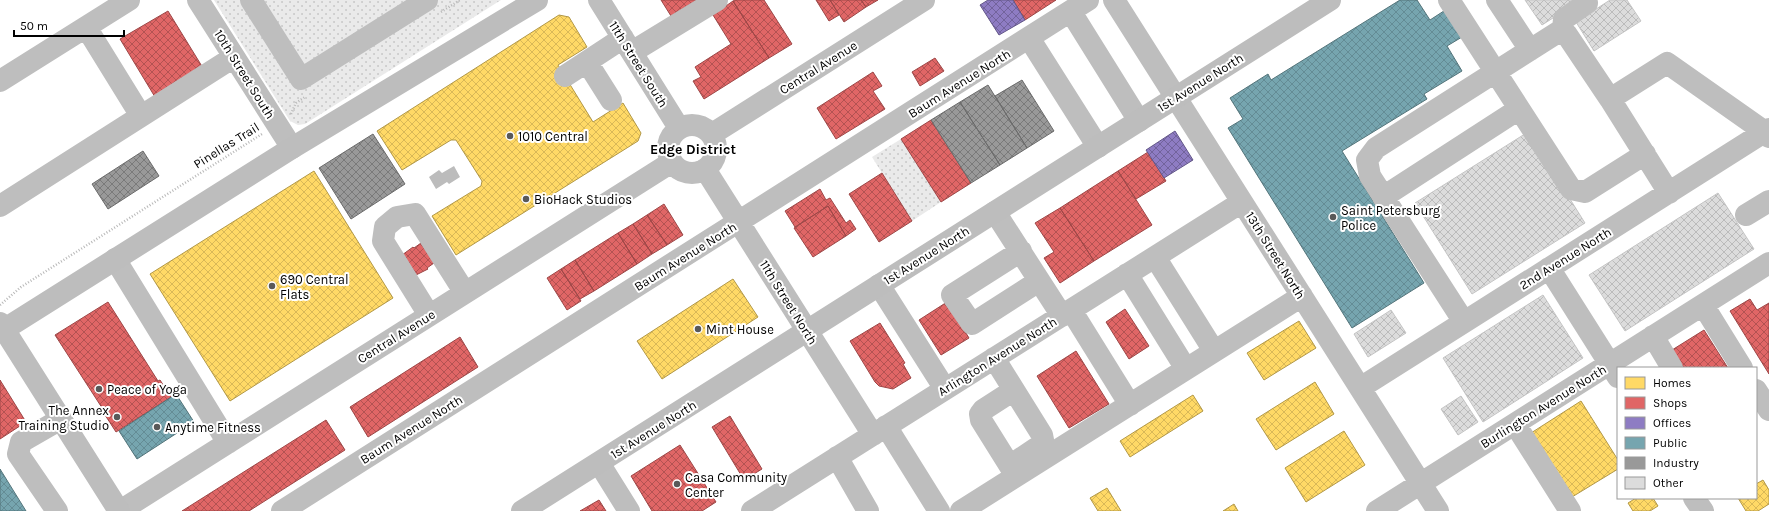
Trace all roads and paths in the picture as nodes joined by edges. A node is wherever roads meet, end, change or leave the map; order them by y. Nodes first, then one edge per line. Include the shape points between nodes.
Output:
1 (129, 0) edge
2 (198, 0) edge
3 (251, 0) edge
4 (460, 0) edge
5 (537, 0) edge
6 (599, 0) edge
7 (717, 0) edge
8 (1114, 0) edge
9 (1330, 0) edge
10 (1449, 0) edge
11 (1497, 0) edge
12 (912, 3) edge
13 (1587, 3) dead end
14 (434, 6) edge
15 (1080, 6) edge
16 (86, 27) junction
17 (1563, 29) junction
18 (1029, 38) junction
19 (628, 45) junction
20 (1530, 50) junction
21 (234, 57) junction
22 (587, 62) junction
23 (1495, 72) junction
24 (565, 76) dead end
25 (0, 81) edge
26 (309, 95) dead end
27 (1176, 97) junction
28 (1610, 99) junction
29 (611, 100) dead end
30 (1519, 109) junction
31 (142, 116) junction
32 (1139, 121) junction
33 (277, 124) junction
34 (679, 128) junction
35 (1768, 133) edge
36 (712, 134) junction
37 (1098, 147) junction
38 (292, 148) junction
39 (1645, 154) junction
40 (672, 162) junction
41 (705, 169) junction
42 (1669, 192) junction
43 (1383, 197) junction
44 (1769, 201) edge
45 (1242, 202) junction
46 (0, 206) edge
47 (995, 212) junction
48 (1746, 215) dead end
49 (738, 222) junction
50 (1021, 252) junction
51 (1155, 257) junction
52 (115, 260) junction
53 (1769, 263) edge
54 (1549, 268) junction
55 (1127, 274) junction
56 (1039, 281) junction
57 (879, 285) junction
58 (465, 293) junction
59 (1302, 296) junction
60 (0, 305) edge
61 (1703, 305) junction
62 (1066, 313) junction
63 (429, 316) junction
64 (1464, 322) junction
65 (2, 328) edge
66 (807, 331) junction
67 (1653, 336) junction
68 (1214, 351) junction
69 (994, 358) junction
70 (1618, 367) edge
71 (1671, 367) edge
72 (1741, 367) edge
73 (1186, 369) junction
74 (1614, 371) edge
75 (1360, 388) junction
76 (945, 389) junction
77 (1014, 390) junction
78 (1757, 392) edge
79 (1130, 405) junction
80 (1769, 410) edge
81 (61, 419) junction
82 (1515, 424) junction
83 (879, 430) junction
84 (228, 443) junction
85 (837, 457) junction
86 (599, 463) junction
87 (1013, 471) junction
88 (1421, 483) junction
89 (1695, 499) edge
90 (57, 511) edge
91 (119, 511) edge
92 (282, 511) edge
93 (522, 511) edge
94 (629, 511) edge
95 (752, 511) edge
96 (868, 511) edge
97 (939, 511) edge
98 (962, 511) edge
99 (1377, 511) edge
100 (1438, 511) edge
101 (1570, 511) edge
102 (1703, 511) edge

1 - 16 street
2 - 21 street, 10th Street South
3 - 14 street via 301,79
4 - 14 path
5 - 38 main road
6 - 19 street, 11th Street South
7 - 19 street
8 - 27 street, 13th Street North
9 - 27 main road, 1st Avenue North
10 - 23 street
11 - 20 street
12 - 36 street, Central Avenue
13 - 17 street via 1564,19
15 - 18 street, Baum Avenue North
15 - 32 street
16 - 25 street
16 - 31 street
17 - 20 street
17 - 28 street
18 - 37 street
18 - 49 street, Baum Avenue North
19 - 22 street
19 - 34 street, 11th Street South
20 - 23 street
21 - 31 street
21 - 33 street, 10th Street South
22 - 24 street
22 - 29 street
23 - 30 street
23 - 43 street via 1376,148 1367,160 1370,176
26 - 33 path, Pinellas Trail via 296,103 290,116
27 - 32 main road, 1st Avenue North
27 - 45 street, 13th Street North
28 - 35 street via 1667,63
28 - 39 street
30 - 39 street via 1572,190 1585,192
30 - 43 street
31 - 46 street
32 - 37 main road, 1st Avenue North
33 - 38 street, 10th Street South
33 - 60 path, Pinellas Trail via 21,287
34 - 36 street via 686,125 700,126
34 - 40 street via 669,141
35 - 42 street, 2nd Avenue North
36 - 41 street via 717,149 715,157
37 - 47 main road, 1st Avenue North
38 - 52 main road
39 - 42 street
40 - 41 street via 684,172
40 - 58 street, Central Avenue
41 - 49 street, 11th Street North
42 - 54 street, 2nd Avenue North
43 - 64 street
44 - 48 street
45 - 51 street, Arlington Avenue North
45 - 59 street, 13th Street North
47 - 50 street
47 - 57 main road, 1st Avenue North
49 - 66 street, 11th Street North
49 - 92 street, Baum Avenue North
50 - 56 street
50 - 56 street via 952,295 972,324
51 - 55 street, Arlington Avenue North
51 - 68 street
52 - 65 main road
52 - 84 street
53 - 61 street, Burlington Avenue North
54 - 64 street, 2nd Avenue North
54 - 74 street
55 - 62 street, Arlington Avenue North
55 - 73 street
56 - 62 street
57 - 66 main road, 1st Avenue North
57 - 76 street
58 - 63 street, Central Avenue
58 - 63 street via 415,214 397,217 385,227 383,241
59 - 68 street
59 - 75 street, 13th Street North
61 - 67 street, Burlington Avenue North
61 - 72 street
62 - 69 street, Arlington Avenue North
62 - 79 street
63 - 84 street, Central Avenue
64 - 75 street, 2nd Avenue North
65 - 81 main road
66 - 83 street, 11th Street North
66 - 86 main road, 1st Avenue North
67 - 70 street, Burlington Avenue North
67 - 71 street
68 - 73 street
69 - 76 street, Arlington Avenue North
69 - 77 street
73 - 79 street
74 - 82 street, Burlington Avenue North
75 - 88 street, 13th Street North
76 - 83 street, Arlington Avenue North
77 - 87 street via 1043,440 1041,445
77 - 87 street via 980,414 981,420
78 - 80 street
79 - 87 street
81 - 90 street via 21,442 18,454
81 - 91 main road
82 - 88 street, Burlington Avenue North
82 - 101 street
83 - 85 street, Arlington Avenue North
83 - 97 street, 11th Street North
84 - 91 street, Central Avenue
85 - 95 street, Arlington Avenue North
85 - 96 street
86 - 93 main road, 1st Avenue North
86 - 94 street
87 - 98 street
88 - 99 street, Burlington Avenue North
88 - 100 street, 13th Street North
89 - 102 street

